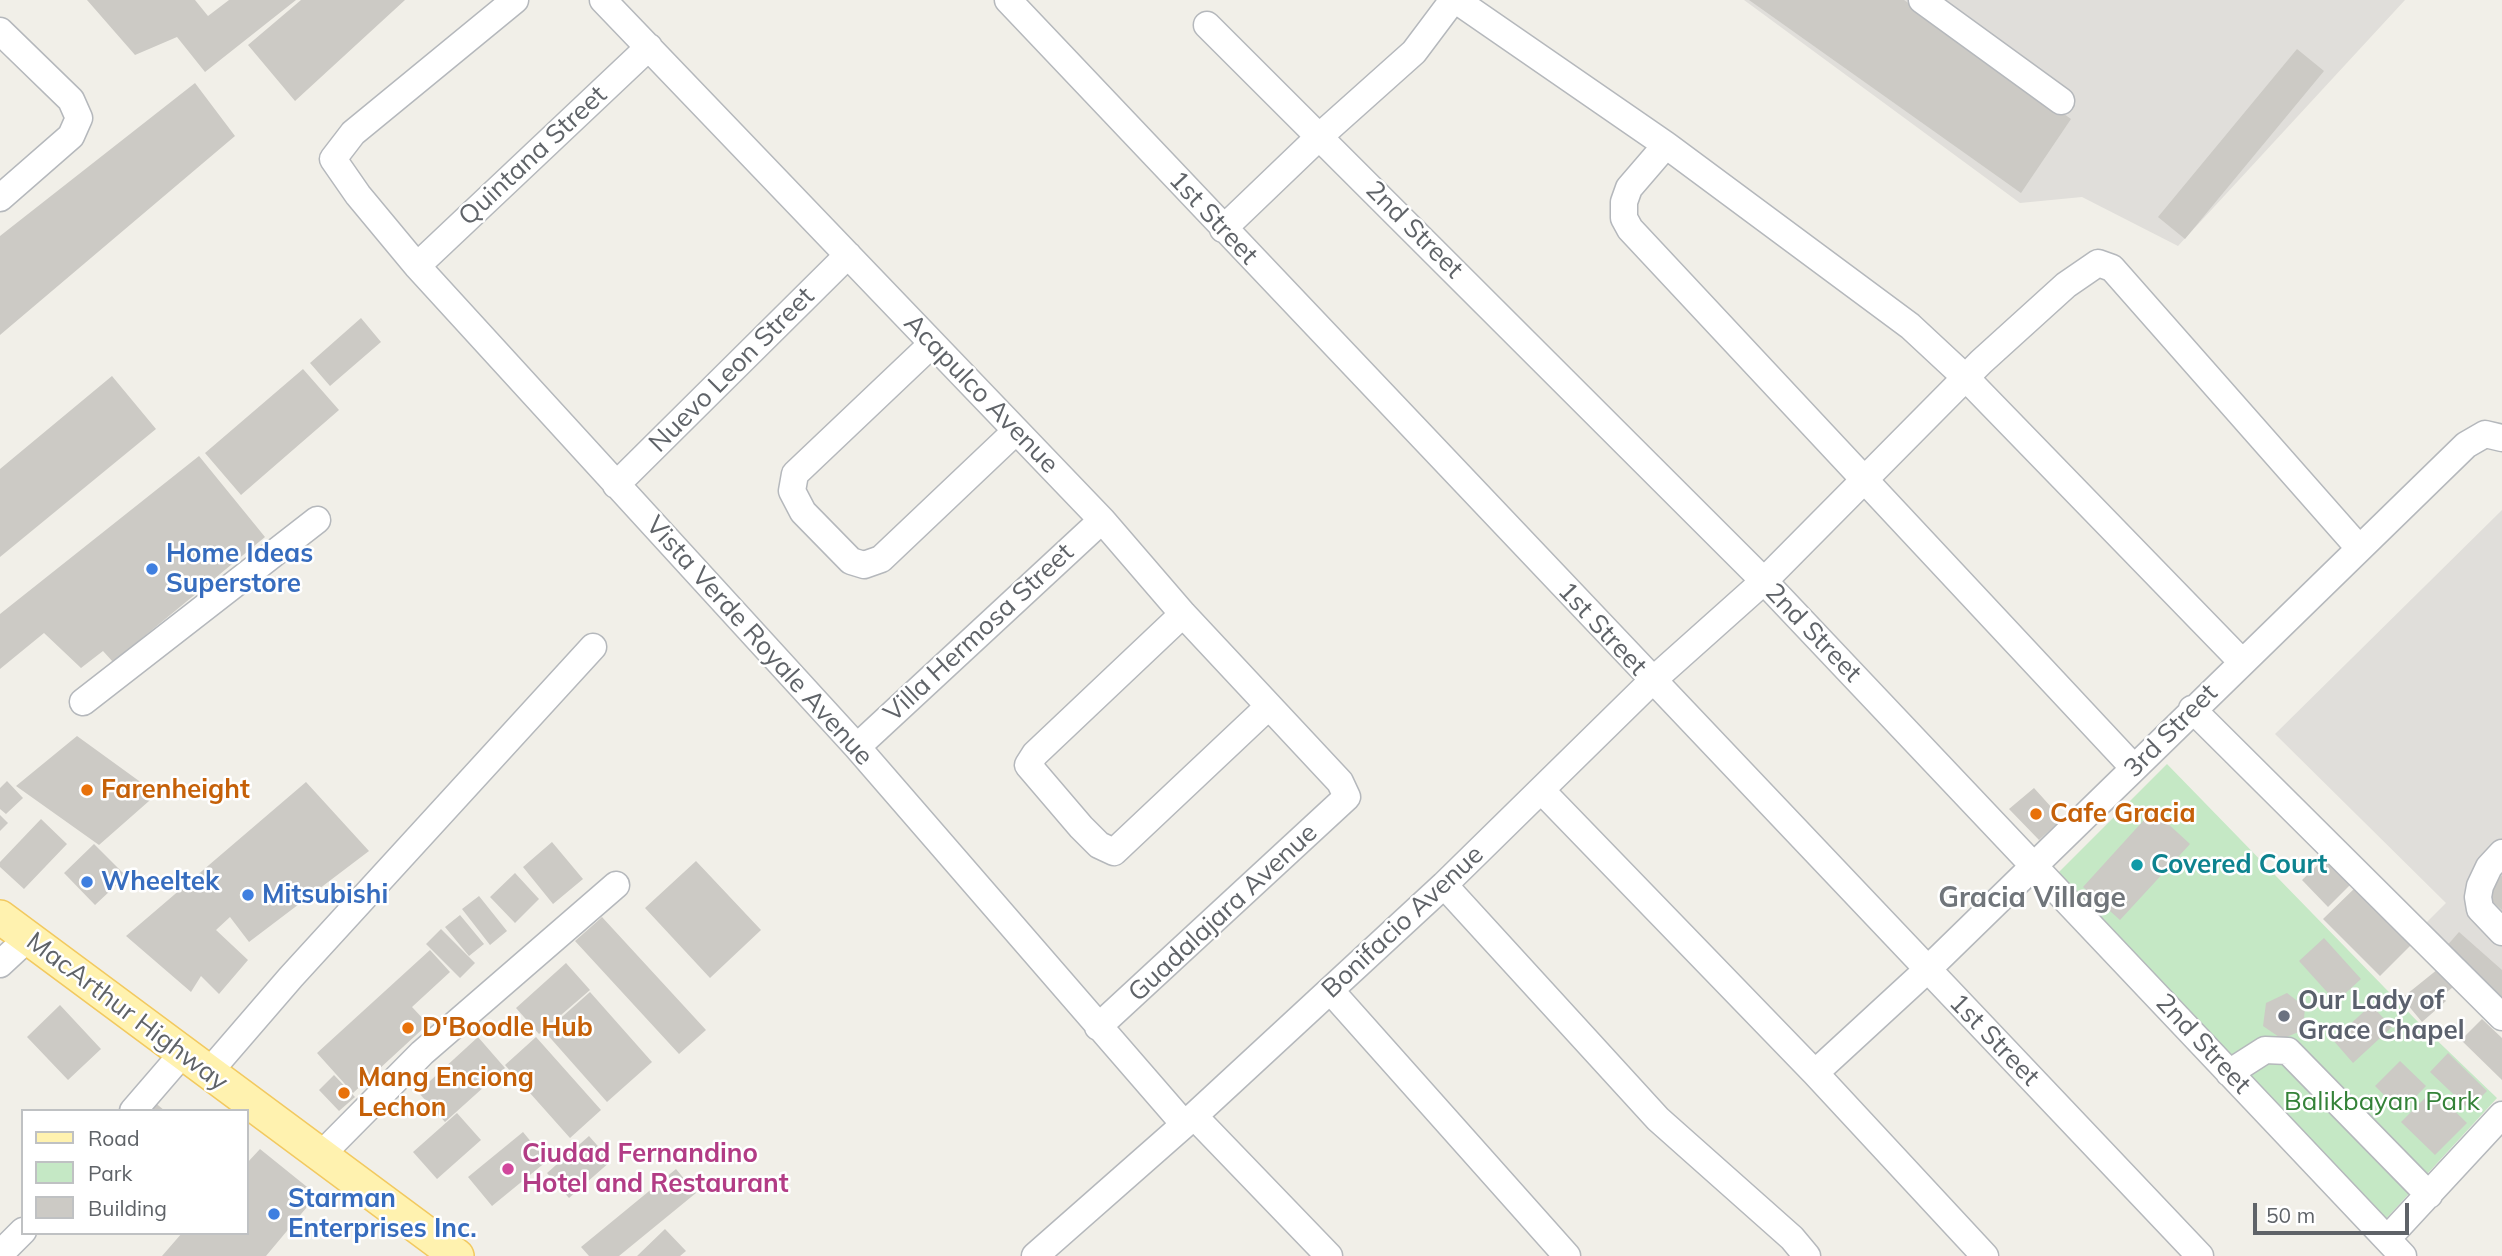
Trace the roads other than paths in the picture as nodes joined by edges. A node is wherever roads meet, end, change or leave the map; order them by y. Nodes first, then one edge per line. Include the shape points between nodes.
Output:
1 (515, 0) edge
2 (603, 0) edge
3 (1008, 0) edge
4 (1455, 0) edge
5 (1922, 0) edge
6 (1207, 25) dead end
7 (0, 31) edge
8 (649, 47) junction
9 (2061, 101) dead end
10 (1320, 136) junction
11 (1666, 145) junction
12 (0, 198) edge
13 (1223, 229) junction
14 (848, 255) junction
15 (418, 266) junction
16 (932, 344) junction
17 (1967, 379) junction
18 (1017, 431) junction
19 (2502, 438) edge
20 (1864, 480) junction
21 (616, 485) junction
22 (317, 520) dead end
23 (1102, 520) junction
24 (2359, 548) junction
25 (1764, 581) junction
26 (1183, 614) junction
27 (593, 647) dead end
28 (2242, 662) junction
29 (1652, 681) junction
30 (83, 702) dead end
31 (1269, 706) junction
32 (2192, 709) junction
33 (857, 747) junction
34 (2134, 768) junction
35 (1541, 790) junction
36 (1348, 797) joint
37 (2502, 853) edge
38 (2034, 866) junction
39 (616, 885) dead end
40 (1444, 885) junction
41 (0, 917) edge
42 (2502, 932) edge
43 (28, 938) junction
44 (0, 964) edge
45 (1927, 970) junction
46 (1330, 990) junction
47 (2502, 1017) edge
48 (1098, 1027) junction
49 (183, 1053) junction
50 (209, 1072) junction
51 (1815, 1073) junction
52 (2229, 1073) junction
53 (135, 1109) edge
54 (2502, 1115) edge
55 (1189, 1120) junction
56 (321, 1155) junction
57 (2429, 1195) junction
58 (21, 1232) edge
59 (2395, 1248) edge
60 (3, 1251) dead end
61 (457, 1256) edge
62 (1035, 1256) edge
63 (1329, 1256) edge
64 (1567, 1256) edge
65 (1807, 1256) edge
66 (1985, 1256) edge
67 (2200, 1256) edge

1 - 15 street, Vista Verde Royale Avenue via 353,133 333,159
2 - 8 street, Acapulco Avenue
3 - 13 street, 1st Street
4 - 10 street via 1414,52
4 - 11 street
5 - 9 street
6 - 10 street, 2nd Street
7 - 12 street via 71,100 79,118 71,136
8 - 14 street, Acapulco Avenue
8 - 15 street, Quintana Street
10 - 13 street
10 - 25 street, 2nd Street
11 - 17 street via 1852,280
11 - 20 street via 1629,188 1624,218 1630,229
13 - 29 street, 1st Street
14 - 16 street, Acapulco Avenue
14 - 21 street, Nuevo Leon Street
15 - 21 street, Vista Verde Royale Avenue
16 - 18 street, Acapulco Avenue
16 - 18 street via 794,474 792,491 803,512 851,561 864,565 881,559
17 - 20 street, Bonifacio Avenue
17 - 24 street, Bonifacio Avenue via 2066,285 2098,262 2105,264
17 - 28 street
18 - 23 street, Acapulco Avenue
19 - 24 street, 3rd Street via 2485,434 2466,445
20 - 25 street, Bonifacio Avenue
20 - 34 street
21 - 33 street, Vista Verde Royale Avenue
22 - 30 street
23 - 26 street, Acapulco Avenue
23 - 33 street, Villa Hermosa Street
24 - 28 street, 3rd Street
25 - 29 street, Bonifacio Avenue
25 - 38 street, 2nd Street
26 - 31 street, Acapulco Avenue
26 - 31 street via 1028,765 1081,827 1114,852
27 - 50 street via 300,966
28 - 32 street, 3rd Street
29 - 35 street, Bonifacio Avenue
29 - 45 street, 1st Street
31 - 36 street, Acapulco Avenue via 1340,782
32 - 34 street, 3rd Street
32 - 47 street
33 - 48 street, Vista Verde Royale Avenue
34 - 38 street, 3rd Street
35 - 40 street, Bonifacio Avenue
35 - 51 street
36 - 48 street, Guadalajara Avenue
37 - 42 street via 2489,867 2479,897 2480,909
38 - 45 street, 3rd Street
38 - 52 street, 2nd Street
39 - 56 street via 422,1053
40 - 46 street, Bonifacio Avenue
40 - 65 street via 1658,1119
41 - 43 main road, MacArthur Highway
43 - 44 street
43 - 49 main road, MacArthur Highway
45 - 51 street, 3rd Street
45 - 67 street, 1st Street
46 - 55 street, Bonifacio Avenue
46 - 64 street
48 - 55 street, Vista Verde Royale Avenue
49 - 50 main road, MacArthur Highway
49 - 53 street
50 - 56 main road, MacArthur Highway
51 - 66 street
52 - 57 street via 2265,1050 2288,1051
52 - 59 street, 2nd Street
54 - 57 street
55 - 62 street, Bonifacio Avenue
55 - 63 street, Vista Verde Royale Avenue
56 - 61 main road, MacArthur Highway
57 - 59 street
58 - 60 street

